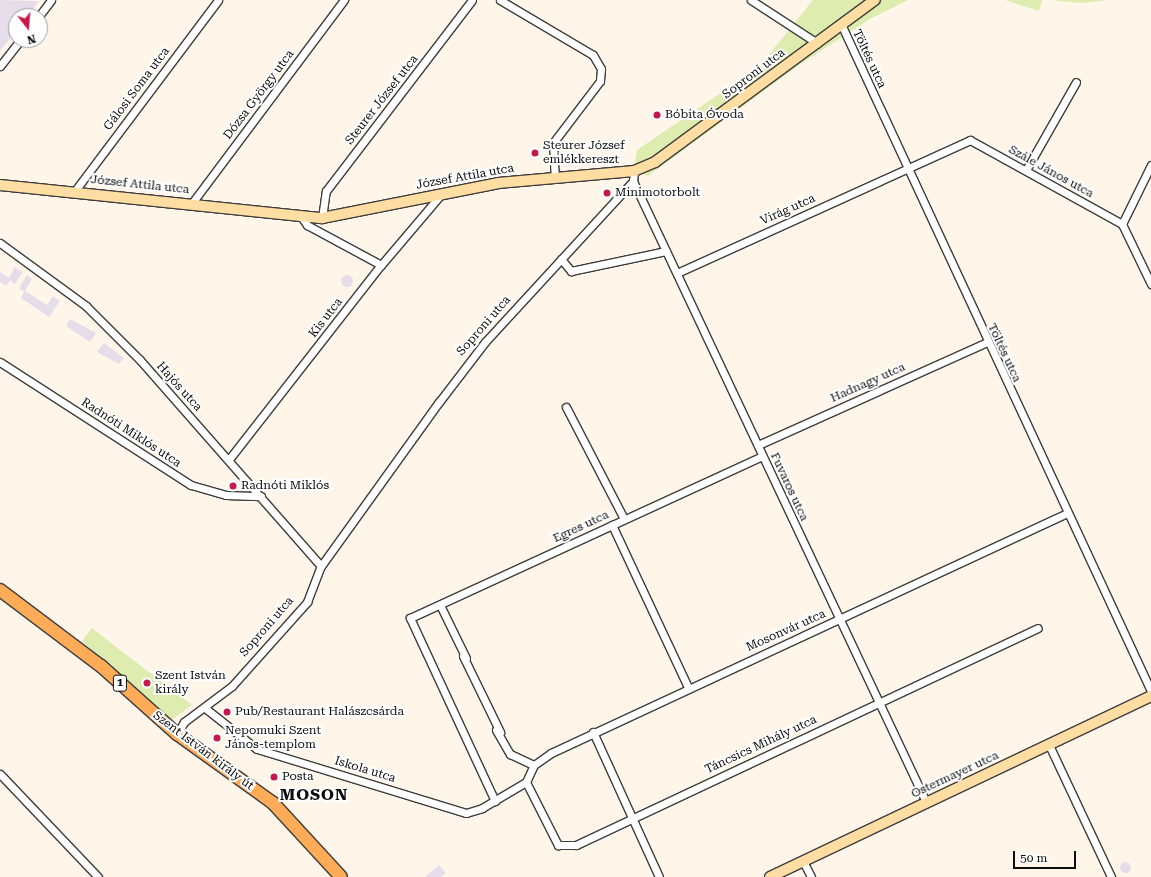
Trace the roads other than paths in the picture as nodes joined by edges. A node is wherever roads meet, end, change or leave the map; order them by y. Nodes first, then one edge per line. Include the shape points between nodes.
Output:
1 (51, 0) edge
2 (218, 0) edge
3 (344, 0) edge
4 (472, 0) edge
5 (500, 0) edge
6 (751, 0) edge
7 (876, 0) edge
8 (44, 8) edge
9 (841, 24) junction
10 (817, 43) junction
11 (14, 48) edge
12 (0, 66) edge
13 (1076, 82) dead end
14 (1151, 165) edge
15 (908, 168) junction
16 (1026, 170) junction
17 (634, 171) junction
18 (555, 178) junction
19 (632, 181) junction
20 (0, 185) edge
21 (74, 192) junction
22 (443, 193) junction
23 (192, 203) junction
24 (302, 218) junction
25 (322, 218) junction
26 (1122, 224) junction
27 (0, 243) edge
28 (666, 251) junction
29 (561, 259) junction
30 (381, 265) junction
31 (677, 273) junction
32 (1151, 284) edge
33 (987, 342) junction
34 (0, 362) edge
35 (566, 407) dead end
36 (758, 445) junction
37 (762, 456) junction
38 (230, 458) junction
39 (261, 496) junction
40 (1066, 513) junction
41 (624, 519) junction
42 (612, 524) junction
43 (322, 566) junction
44 (0, 590) edge
45 (440, 605) junction
46 (839, 620) junction
47 (1038, 628) dead end
48 (688, 687) junction
49 (1151, 691) edge
50 (1151, 696) edge
51 (879, 703) junction
52 (205, 708) junction
53 (593, 732) junction
54 (177, 734) junction
55 (1049, 745) junction
56 (534, 765) junction
57 (0, 774) edge
58 (526, 782) junction
59 (495, 801) junction
60 (926, 802) junction
61 (632, 818) junction
62 (803, 861) junction
63 (337, 876) edge
64 (98, 877) edge
65 (659, 877) edge
66 (770, 877) edge
67 (810, 877) edge
68 (1111, 877) edge

1 - 8 street
2 - 21 street, Gálosi Soma utca
3 - 23 street, Dózsa György utca
4 - 25 street, Steurer József utca via 326,191
5 - 18 street via 593,55 601,69 600,81 553,143
6 - 10 street
7 - 9 street, Soproni utca
9 - 10 street, Soproni utca
9 - 15 street, Töltés utca
10 - 17 street, Soproni utca via 655,162
11 - 12 street
13 - 16 street
14 - 26 street
15 - 16 street, Szále János utca via 970,140
15 - 31 street, Virág utca
15 - 33 street, Töltés utca
16 - 26 street, Szále János utca
17 - 18 street, József Attila utca
17 - 19 street
18 - 22 street, József Attila utca
19 - 28 street, Fuvaros utca
19 - 29 street, Soproni utca
20 - 21 street, József Attila utca
21 - 23 street, József Attila utca
22 - 25 street, József Attila utca
22 - 30 street, Kis utca
23 - 24 street, József Attila utca
24 - 25 street, József Attila utca
24 - 30 street via 307,225
26 - 32 street
27 - 38 street, Hajós utca via 86,306
28 - 29 street via 571,271
28 - 31 street, Fuvaros utca
29 - 43 street, Soproni utca via 485,342
30 - 38 street, Kis utca
31 - 36 street, Fuvaros utca
33 - 36 street, Hadnagy utca
33 - 40 street, Töltés utca
34 - 39 street, Radnóti Miklós utca via 191,485 226,495
35 - 41 street
36 - 37 street, Fuvaros utca
37 - 41 street, Egres utca
37 - 46 street, Fuvaros utca
38 - 39 street, Hajós utca
39 - 43 street, Hajós utca
40 - 46 street, Mosonvár utca
40 - 49 street, Töltés utca
41 - 42 street, Egres utca
42 - 45 street, Egres utca
42 - 48 street
43 - 52 street, Soproni utca via 307,602 232,686
44 - 54 main road, Szent István király út / 1 via 101,666
45 - 56 street via 510,754
45 - 59 street, Egres utca via 410,618
46 - 48 street, Mosonvár utca
46 - 51 street, Fuvaros utca
47 - 51 street, Táncsics Mihály utca
48 - 53 street, Mosonvár utca
50 - 55 street, Ostermayer utca
51 - 60 street, Fuvaros utca
51 - 61 street, Táncsics Mihály utca
52 - 54 street, Soproni utca via 184,722
52 - 59 street, Iskola utca via 258,749 466,813
53 - 56 street, Mosonvár utca
53 - 61 street
54 - 63 main road, Szent István király út / 1 via 273,804
55 - 60 street, Ostermayer utca
55 - 68 street
56 - 58 street
57 - 64 street
58 - 59 street, Iskola utca
58 - 61 street, Táncsics Mihály utca via 558,845 562,848 576,845
60 - 62 street, Ostermayer utca
61 - 65 street
62 - 66 street, Ostermayer utca
62 - 67 street

